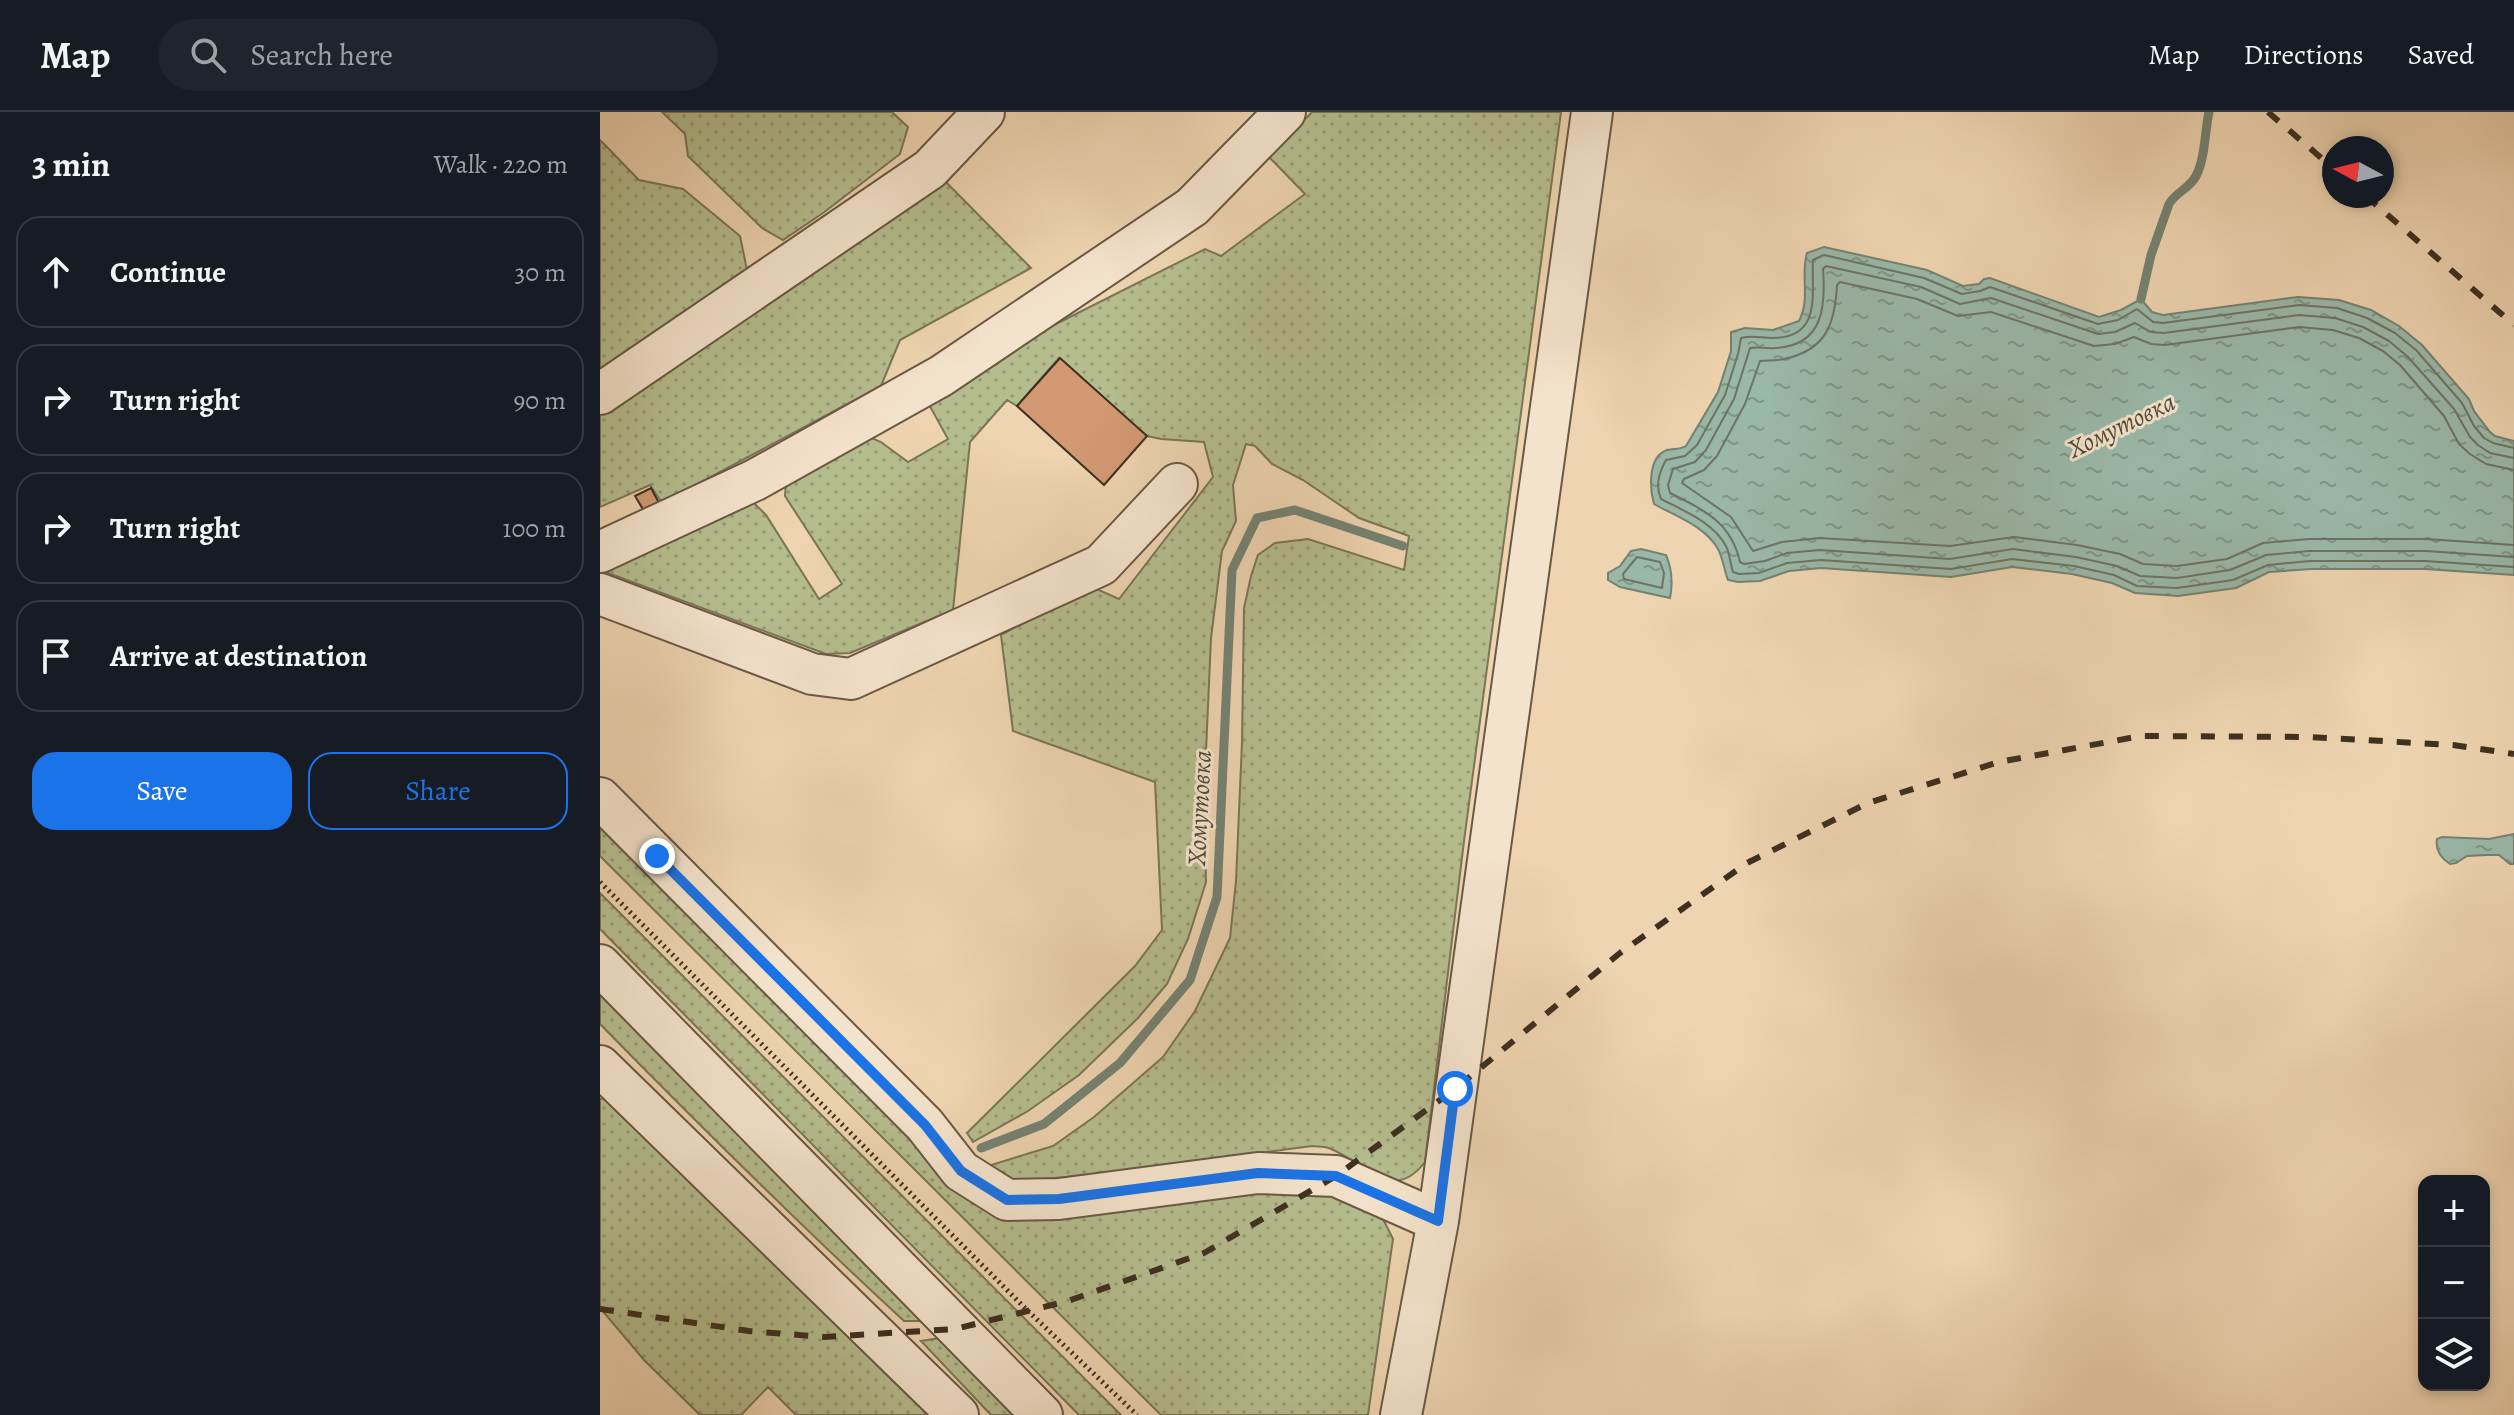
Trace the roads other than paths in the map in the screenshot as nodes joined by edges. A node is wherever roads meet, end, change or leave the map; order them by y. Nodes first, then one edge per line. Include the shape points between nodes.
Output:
1 (1285, 112) edge
2 (1592, 112) edge
3 (976, 115) edge
4 (600, 394) edge
5 (1177, 484) dead end
6 (600, 552) edge
7 (600, 594) edge
8 (600, 798) edge
9 (600, 965) edge
10 (600, 1066) edge
11 (1438, 1221) junction
12 (958, 1415) edge
13 (1042, 1415) edge
14 (1401, 1415) edge

1 - 6 street via 1192,207 941,376 755,480
2 - 11 street
3 - 4 street via 930,169
5 - 7 street via 1101,565 851,679 812,674
8 - 11 street via 925,1125 961,1171 1007,1200 1059,1199 1258,1173 1336,1176
9 - 13 street
10 - 12 street
11 - 14 street

